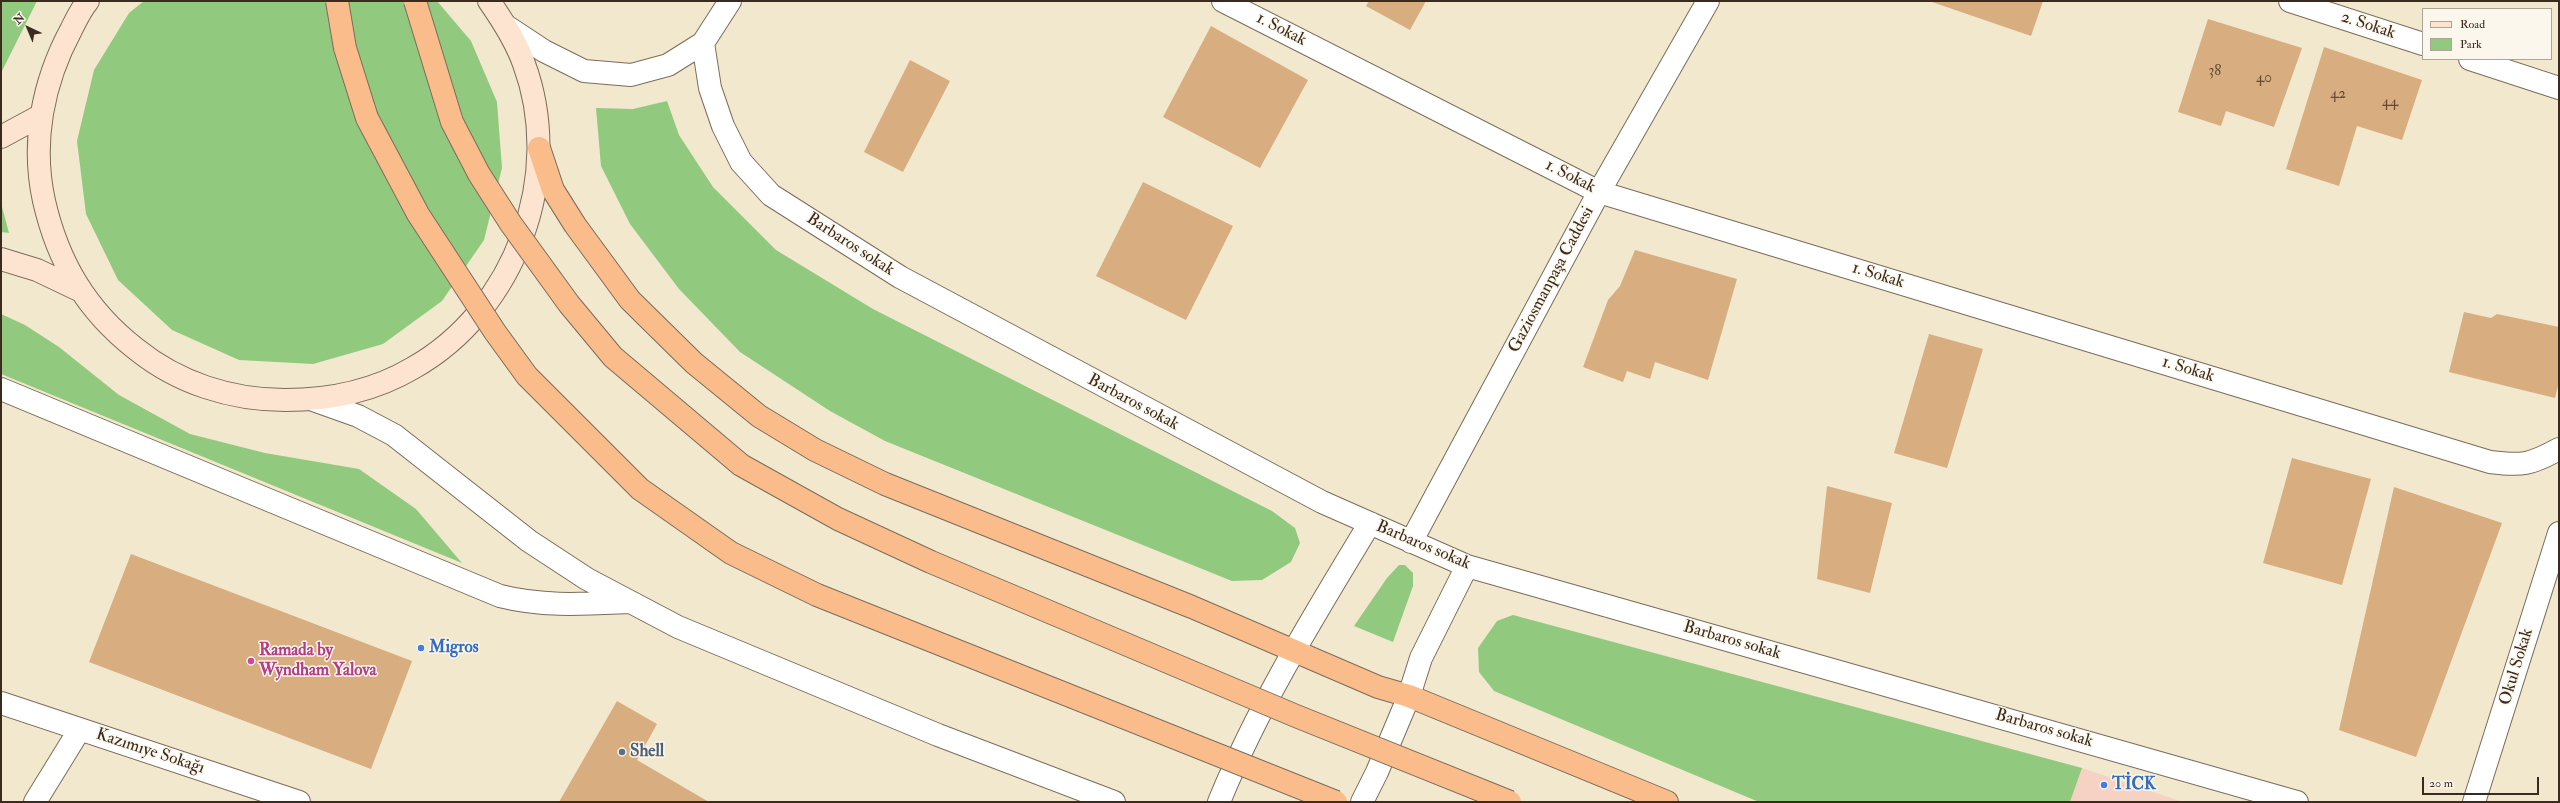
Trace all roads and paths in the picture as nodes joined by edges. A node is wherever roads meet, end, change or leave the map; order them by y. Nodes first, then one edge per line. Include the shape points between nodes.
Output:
1 (88, 1) edge
2 (337, 1) edge
3 (415, 1) edge
4 (489, 1) edge
5 (730, 1) edge
6 (1223, 1) edge
7 (1708, 1) edge
8 (2290, 1) edge
9 (506, 26) junction
10 (703, 43) junction
11 (2422, 44) edge
12 (2473, 60) edge
13 (2559, 88) edge
14 (40, 116) junction
15 (1, 137) edge
16 (539, 148) junction
17 (1599, 192) junction
18 (1, 259) edge
19 (79, 290) junction
20 (1, 390) edge
21 (313, 400) junction
22 (2559, 449) edge
23 (1370, 523) junction
24 (2559, 533) edge
25 (1412, 542) junction
26 (1467, 566) junction
27 (629, 602) junction
28 (1294, 651) junction
29 (1409, 696) junction
30 (1, 703) edge
31 (80, 729) junction
32 (35, 802) edge
33 (299, 802) edge
34 (1114, 802) edge
35 (1219, 802) edge
36 (1336, 802) edge
37 (1362, 802) edge
38 (1510, 802) edge
39 (1667, 802) edge
40 (2297, 802) edge
41 (2474, 802) edge

1 - 14 street via 56,58
2 - 36 highway, bridge via 345,48 367,118 418,214 494,332 527,376 640,489 731,553 817,595
3 - 38 highway, bridge via 452,122 479,174 511,224 569,304 613,357 741,465 838,519 931,562 1296,716
4 - 9 street
5 - 10 street
6 - 17 street, 1. Sokak
7 - 17 street, Gaziosmanpaşa Caddesi
8 - 11 street, 2. Sokak
9 - 10 street via 544,51 584,71 631,75 668,65
9 - 16 street via 524,64 534,99
10 - 23 street, Barbaros sokak via 710,88 723,126 741,162 771,195 900,277 1322,502
12 - 13 street
14 - 15 street
14 - 19 street via 38,177 52,236
16 - 21 street via 534,201 518,252 492,297 466,326 456,337 414,368 365,390
16 - 28 highway via 553,190 574,226 630,300 694,363 759,416 815,450 885,484 1192,607
17 - 22 street, 1. Sokak via 2490,462 2519,466 2544,458
17 - 25 street, Gaziosmanpaşa Caddesi
18 - 19 street via 37,270
19 - 21 street via 114,332 156,365 206,388 251,399
20 - 27 street via 500,596 529,603 571,605
21 - 27 street via 358,416 394,435 529,541 587,579
23 - 25 street, Barbaros sokak
23 - 28 street
24 - 41 street, Okul Sokak
25 - 26 street, Barbaros sokak
26 - 29 street via 1421,658
26 - 40 street, Barbaros sokak
27 - 34 street via 760,663
28 - 29 highway via 1378,687
28 - 35 street via 1238,755
29 - 37 street via 1378,772
29 - 39 highway
30 - 31 street, Kazımıye Sokağı
31 - 32 street
31 - 33 street, Kazımıye Sokağı

